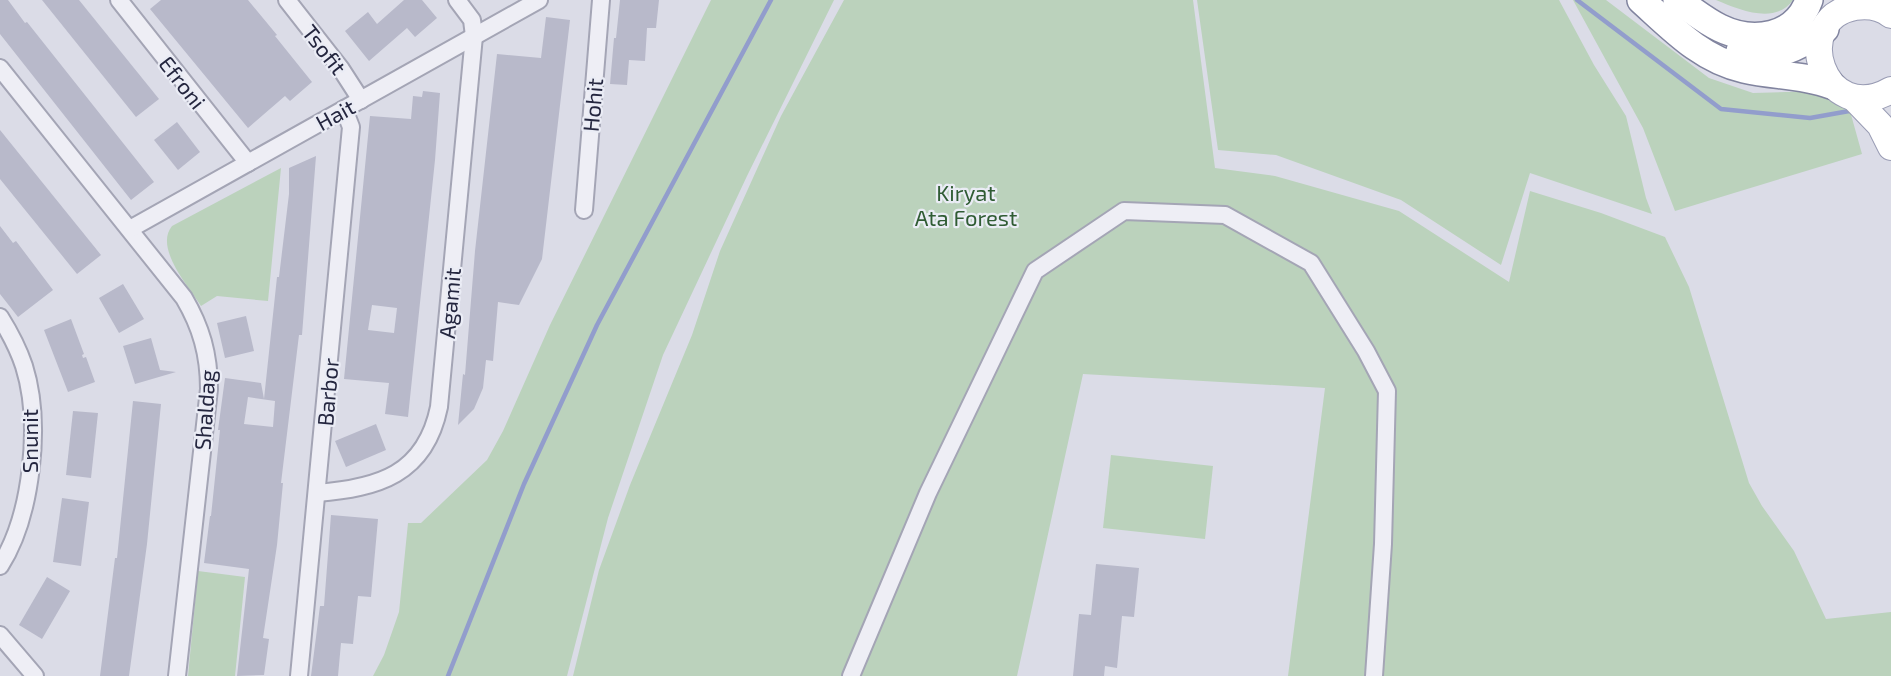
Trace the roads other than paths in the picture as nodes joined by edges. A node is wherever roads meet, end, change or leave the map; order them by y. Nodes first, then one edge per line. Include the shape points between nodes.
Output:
1 (119, 0) edge
2 (287, 0) edge
3 (457, 0) edge
4 (539, 0) edge
5 (601, 0) edge
6 (1641, 0) edge
7 (1667, 0) edge
8 (1677, 0) edge
9 (1809, 0) edge
10 (1884, 9) edge
11 (1828, 17) edge
12 (474, 36) junction
13 (0, 68) edge
14 (1891, 90) edge
15 (1842, 91) junction
16 (361, 100) junction
17 (344, 110) junction
18 (1891, 147) edge
19 (248, 163) junction
20 (584, 210) dead end
21 (130, 229) junction
22 (0, 317) edge
23 (317, 493) junction
24 (0, 566) edge
25 (0, 635) edge
26 (35, 676) edge
27 (177, 676) edge
28 (299, 676) edge
29 (851, 676) edge
30 (1374, 676) edge

1 - 19 street, Efroni
2 - 16 street, Tsofit via 347,76
3 - 12 street via 472,21
4 - 12 street, Hait
5 - 20 street, Hohit
6 - 15 highway via 1691,44 1718,61 1747,70 1803,76
7 - 11 highway via 1720,43 1748,54 1780,54 1807,42
8 - 9 highway via 1720,28 1758,37 1791,27
10 - 11 main road via 1862,6
11 - 15 main road via 1818,58 1822,72
12 - 16 street, Hait
12 - 23 street, Agamit via 436,423 415,457 386,480 353,490
13 - 21 street, Shaldag
14 - 15 main road via 1868,99
15 - 18 main road via 1880,125
16 - 17 street, Hait
17 - 19 street, Hait
17 - 23 street, Barbor via 351,127
19 - 21 street, Hait
21 - 27 street, Shaldag via 195,316 209,369
22 - 24 street, Snunit via 14,338 25,368 32,440 24,507 17,534
23 - 28 street, Barbor
25 - 26 street
29 - 30 street via 928,493 1035,271 1124,211 1225,215 1311,262 1366,351 1387,391

